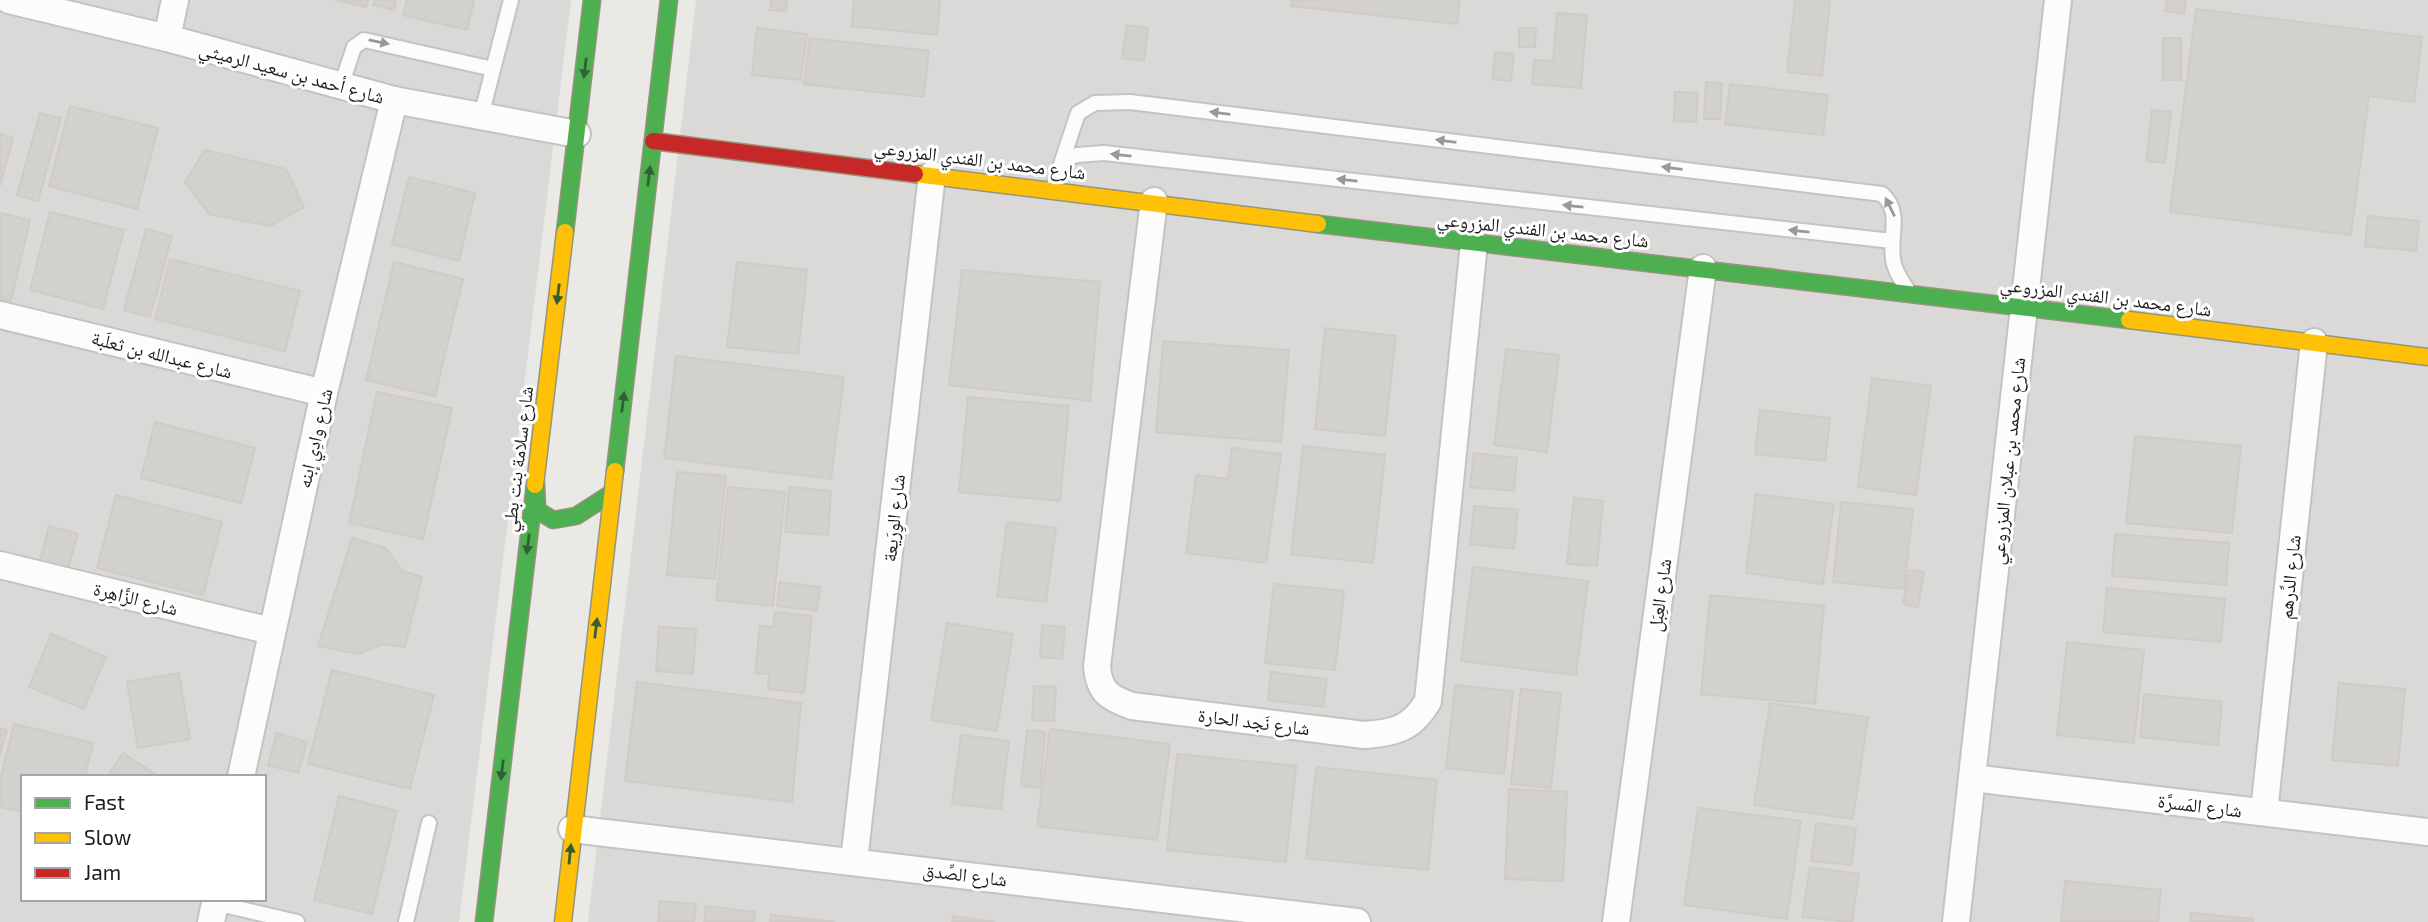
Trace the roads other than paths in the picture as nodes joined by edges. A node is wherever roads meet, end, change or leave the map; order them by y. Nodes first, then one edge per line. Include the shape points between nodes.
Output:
1 (9, 0) edge
2 (175, 0) edge
3 (511, 0) edge
4 (593, 0) edge
5 (669, 0) edge
6 (2058, 0) edge
7 (167, 38) junction
8 (494, 69) junction
9 (341, 86) junction
10 (394, 100) junction
11 (481, 116) junction
12 (577, 134) junction
13 (653, 141) junction
14 (1063, 160) junction
15 (932, 175) junction
16 (1052, 189) junction
17 (1154, 201) junction
18 (1892, 241) junction
19 (1474, 243) junction
20 (1703, 268) junction
21 (1910, 293) junction
22 (2024, 307) junction
23 (0, 315) edge
24 (2314, 342) junction
25 (2427, 360) edge
26 (324, 393) junction
27 (536, 481) junction
28 (612, 493) junction
29 (0, 565) edge
30 (271, 631) junction
31 (241, 775) edge
32 (1972, 778) junction
33 (2264, 812) junction
34 (429, 823) dead end
35 (572, 829) junction
36 (2428, 832) edge
37 (853, 861) junction
38 (214, 908) edge
39 (296, 922) edge
40 (406, 922) edge
41 (484, 922) edge
42 (563, 922) edge
43 (1357, 922) edge
44 (1616, 922) edge
45 (1956, 922) edge

1 - 7 street, شارع أحمد بن سعيد الرميثي
2 - 7 street
3 - 8 lane
4 -> 12 main road, شارع سلامة بنت بطي
5 - 13 main road
6 - 22 street, شارع محمد بن عبلان المزروعي
7 - 9 street, شارع أحمد بن سعيد الرميثي
9 -> 8 lane via 355,47 365,40
8 - 11 lane
9 - 10 street, شارع أحمد بن سعيد الرميثي
10 - 11 street, شارع أحمد بن سعيد الرميثي
10 - 26 street, شارع وادِي إبنه
11 - 12 street, شارع أحمد بن سعيد الرميثي
12 -> 27 main road, شارع سلامة بنت بطي
13 - 15 main road, شارع محمد بن الفندي المزروعي
28 -> 13 main road
14 - 16 lane
18 -> 14 lane via 1104,153
18 -> 14 lane via 1894,212 1882,194 1130,102 1104,101 1078,113
15 - 16 main road, شارع محمد بن الفندي المزروعي
15 - 37 street, شارع الوِرَيعة
16 - 17 main road, شارع محمد بن الفندي المزروعي
17 - 19 main road, شارع محمد بن الفندي المزروعي
17 - 19 street, شارع نَجد الحارة via 1097,666 1104,690 1112,699 1132,706 1364,735 1388,733 1420,715 1428,701
18 - 21 lane via 1894,266
19 - 20 main road, شارع محمد بن الفندي المزروعي
20 - 21 main road, شارع محمد بن الفندي المزروعي
20 - 44 street, شارع العِبَل
21 - 22 main road, شارع محمد بن الفندي المزروعي
22 - 24 main road, شارع محمد بن الفندي المزروعي
22 - 32 street, شارع محمد بن عبلان المزروعي
23 - 26 street, شارع عبدالله بن ثعلَبة
24 - 25 main road, شارع محمد بن الفندي المزروعي
24 - 33 street, شارع الدِّرهم
26 - 30 street, شارع وادِي إبنه
27 - 28 main road via 537,510 553,520 576,516
27 -> 41 main road, شارع سلامة بنت بطي
35 -> 28 main road
29 - 30 street, شارع الزَّاهِرة
30 - 31 street, شارع وادِي إبنه
32 - 33 street, شارع المَسرَّة
32 - 45 street, شارع محمد بن عبلان المزروعي
33 - 36 street, شارع المَسرَّة
34 - 40 lane
35 - 37 street, شارع الصِّدق
42 -> 35 main road
37 - 43 street, شارع الصِّدق
38 - 39 lane

